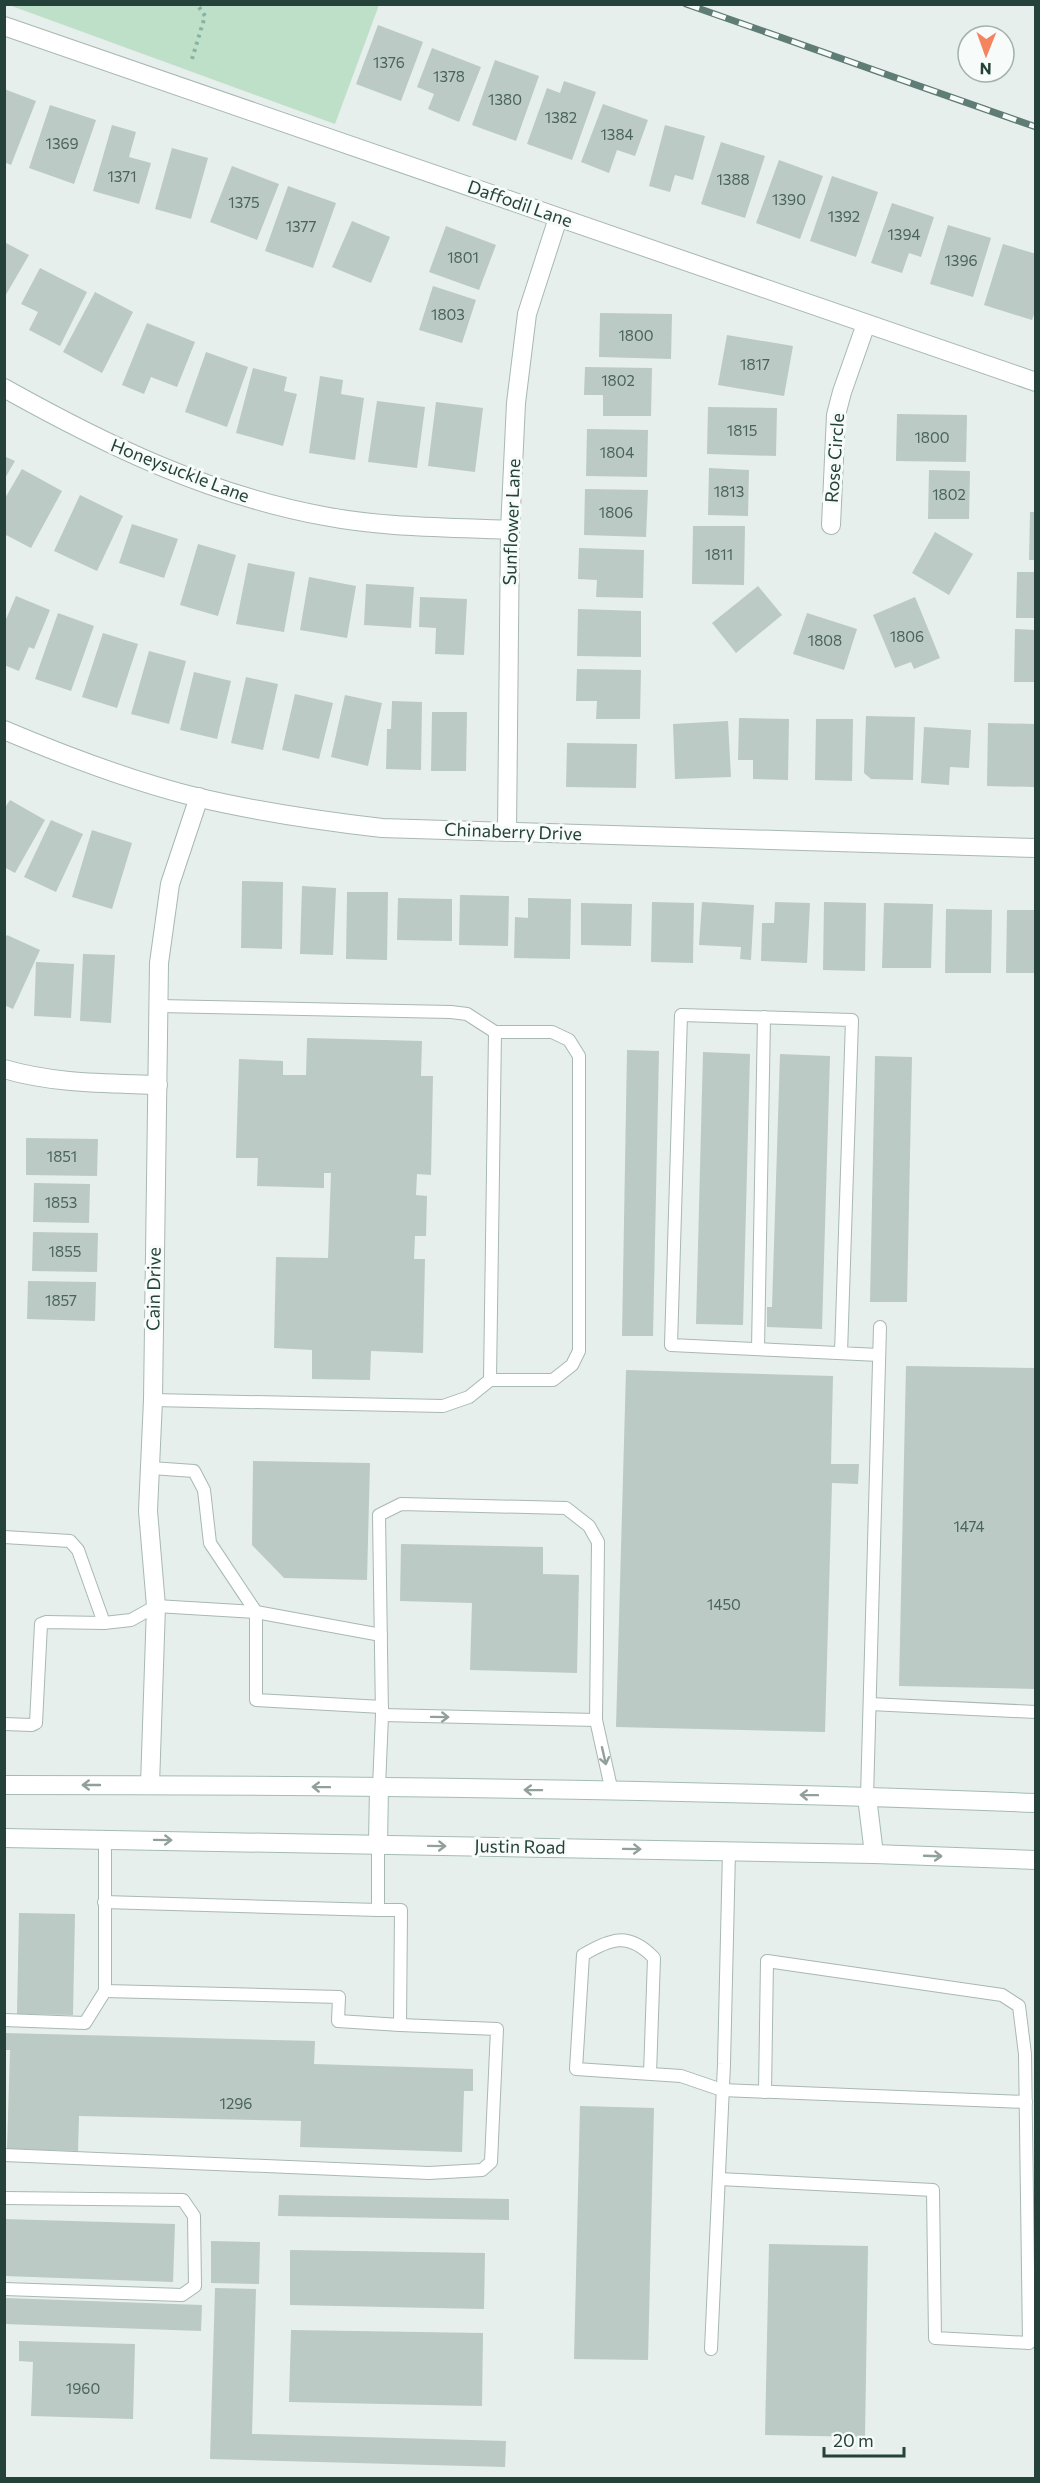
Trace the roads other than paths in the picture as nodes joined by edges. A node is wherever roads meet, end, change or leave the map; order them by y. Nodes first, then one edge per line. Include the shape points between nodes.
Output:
1 (4, 26) edge
2 (558, 218) junction
3 (866, 324) junction
4 (1035, 382) edge
5 (4, 388) edge
6 (831, 525) dead end
7 (510, 530) junction
8 (4, 730) edge
9 (199, 797) junction
10 (507, 832) junction
11 (1035, 848) edge
12 (159, 1006) junction
13 (764, 1017) junction
14 (495, 1032) junction
15 (4, 1069) edge
16 (158, 1085) junction
17 (880, 1327) dead end
18 (758, 1349) junction
19 (841, 1353) junction
20 (879, 1355) junction
21 (490, 1380) junction
22 (153, 1400) junction
23 (151, 1468) junction
24 (4, 1538) edge
25 (156, 1606) junction
26 (256, 1612) junction
27 (104, 1623) junction
28 (381, 1635) junction
29 (870, 1704) junction
30 (382, 1711) junction
31 (1035, 1712) edge
32 (596, 1720) junction
33 (4, 1725) edge
34 (4, 1785) edge
35 (150, 1785) junction
36 (379, 1787) junction
37 (612, 1792) junction
38 (867, 1797) junction
39 (1035, 1803) edge
40 (4, 1838) edge
41 (105, 1839) junction
42 (378, 1844) junction
43 (729, 1851) junction
44 (874, 1854) junction
45 (1035, 1860) edge
46 (104, 1902) junction
47 (378, 1910) junction
48 (105, 1991) junction
49 (4, 2020) edge
50 (400, 2025) junction
51 (650, 2074) junction
52 (722, 2090) junction
53 (765, 2092) junction
54 (1026, 2102) junction
55 (4, 2155) edge
56 (718, 2179) junction
57 (4, 2198) edge
58 (4, 2289) edge
59 (711, 2349) dead end

1 - 2 street, Daffodil Lane
2 - 3 street, Daffodil Lane
2 - 7 street, Sunflower Lane via 527,314 516,403
3 - 4 street, Daffodil Lane
3 - 6 street, Rose Circle via 836,415
5 - 7 street, Honeysuckle Lane via 110,444 183,476 266,504 387,525
7 - 10 street, Sunflower Lane
8 - 9 street, Chinaberry Drive via 79,761
9 - 10 street, Chinaberry Drive via 300,818 382,828
9 - 12 street, Cain Drive via 170,884 159,963
10 - 11 street, Chinaberry Drive
12 - 14 lane via 451,1011 467,1014
12 - 16 street, Cain Drive
13 - 18 lane
13 - 18 lane via 681,1015 671,1345
13 - 19 lane via 852,1020
14 - 21 lane
14 - 21 lane via 552,1032 569,1040 579,1056 579,1351 572,1365 553,1380
15 - 16 street via 71,1082
16 - 22 street, Cain Drive
17 - 20 lane
18 - 19 lane
19 - 20 lane
20 - 29 lane
21 - 22 lane via 468,1397 443,1406
22 - 23 street, Cain Drive
23 - 25 street, Cain Drive via 148,1511
23 - 26 lane via 194,1471 204,1490 210,1543
24 - 27 lane via 70,1541 78,1550
25 - 26 lane
25 - 27 lane via 130,1620
25 - 35 street, Cain Drive
26 - 28 lane
26 - 30 lane via 256,1700
27 - 33 lane via 41,1624 36,1723
28 - 30 lane
28 - 32 lane via 379,1515 401,1504 566,1508 589,1526 598,1542
29 - 31 lane
29 - 38 lane
30 -> 32 lane
30 - 36 lane
32 -> 37 lane
35 -> 34 street
36 -> 35 street
37 -> 36 street
36 - 42 street
38 -> 37 street
38 - 39 street
38 - 44 street
40 - 41 street, Justin Road
41 -> 42 street, Justin Road
41 - 46 lane
42 -> 43 street, Justin Road
42 - 47 lane
43 - 44 street, Justin Road
43 - 52 lane
44 -> 45 street, Justin Road
46 - 47 lane
46 - 48 lane
47 - 50 lane via 401,1910
48 - 49 lane via 85,2023
48 - 50 lane via 339,1997 338,2021
50 - 55 lane via 497,2029 491,2162 482,2170 429,2173
51 - 51 lane via 576,2069 583,1955 604,1943 626,1940 644,1947 654,1958
51 - 52 lane via 681,2076
52 - 53 lane
52 - 56 lane
53 - 54 lane
53 - 54 lane via 767,1961 1002,1995 1019,2006
54 - 56 lane via 1029,2343 935,2338 933,2190
56 - 59 lane
57 - 58 lane via 183,2200 194,2216 195,2275 195,2286 182,2295

